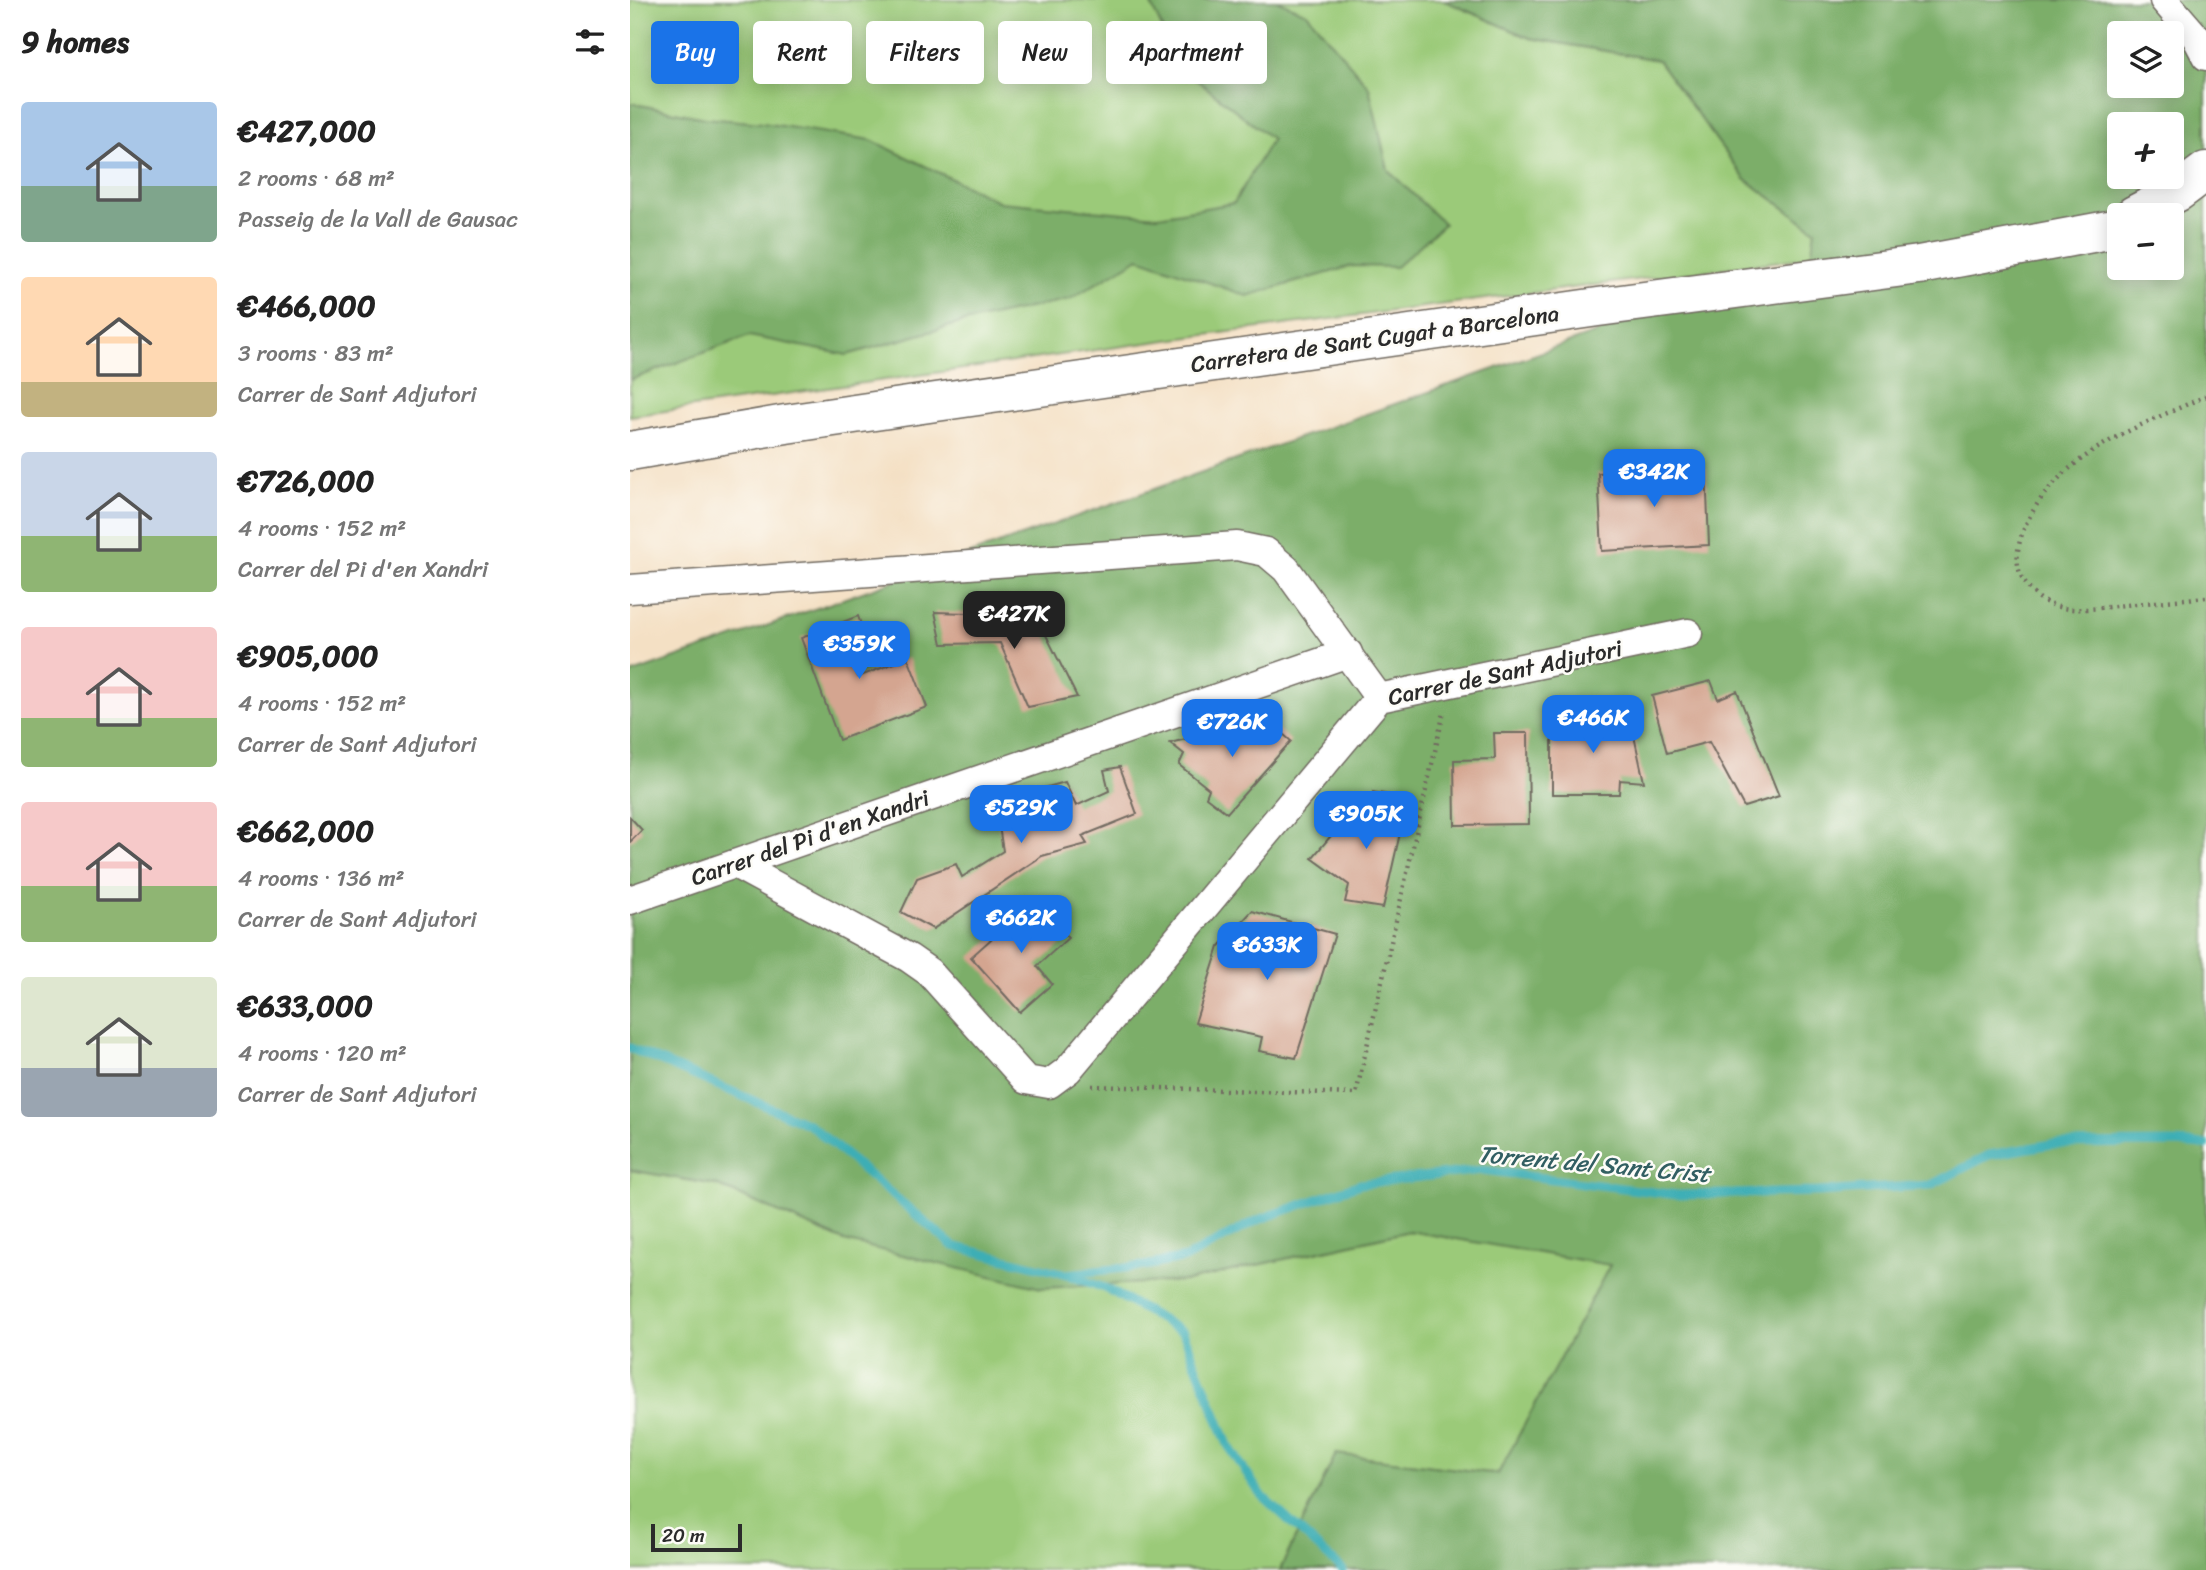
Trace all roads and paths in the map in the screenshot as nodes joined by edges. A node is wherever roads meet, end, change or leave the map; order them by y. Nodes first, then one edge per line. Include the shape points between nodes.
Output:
1 (2164, 0) edge
2 (2206, 56) edge
3 (2206, 171) edge
4 (2158, 203) edge
5 (2206, 205) edge
6 (2184, 211) edge
7 (2107, 227) edge
8 (2206, 396) edge
9 (630, 451) edge
10 (630, 589) edge
11 (2206, 597) edge
12 (1688, 633) dead end
13 (1348, 653) junction
14 (1450, 683) junction
15 (1379, 698) junction
16 (735, 864) junction
17 (630, 900) edge
18 (1049, 1084) junction

1 - 2 street
3 - 4 main road, Carretera de Sant Cugat a Barcelona
5 - 6 main road
7 - 9 main road, Carretera de Sant Cugat a Barcelona via 1919,265 903,407
8 - 11 path via 2108,440 2058,478 2021,535 2017,565 2026,586 2040,600 2063,608
10 - 13 street via 1237,546 1266,552 1286,569
12 - 14 street, Carrer de Sant Adjutori
13 - 15 street
13 - 16 street, Carrer del Pi d'en Xandri
14 - 15 street, Carrer de Sant Adjutori
14 - 18 path via 1356,1094
15 - 18 street, Carrer de Sant Adjutori via 1068,1070
16 - 17 street, Carrer del Pi d'en Xandri
16 - 18 street via 929,972 1026,1080

